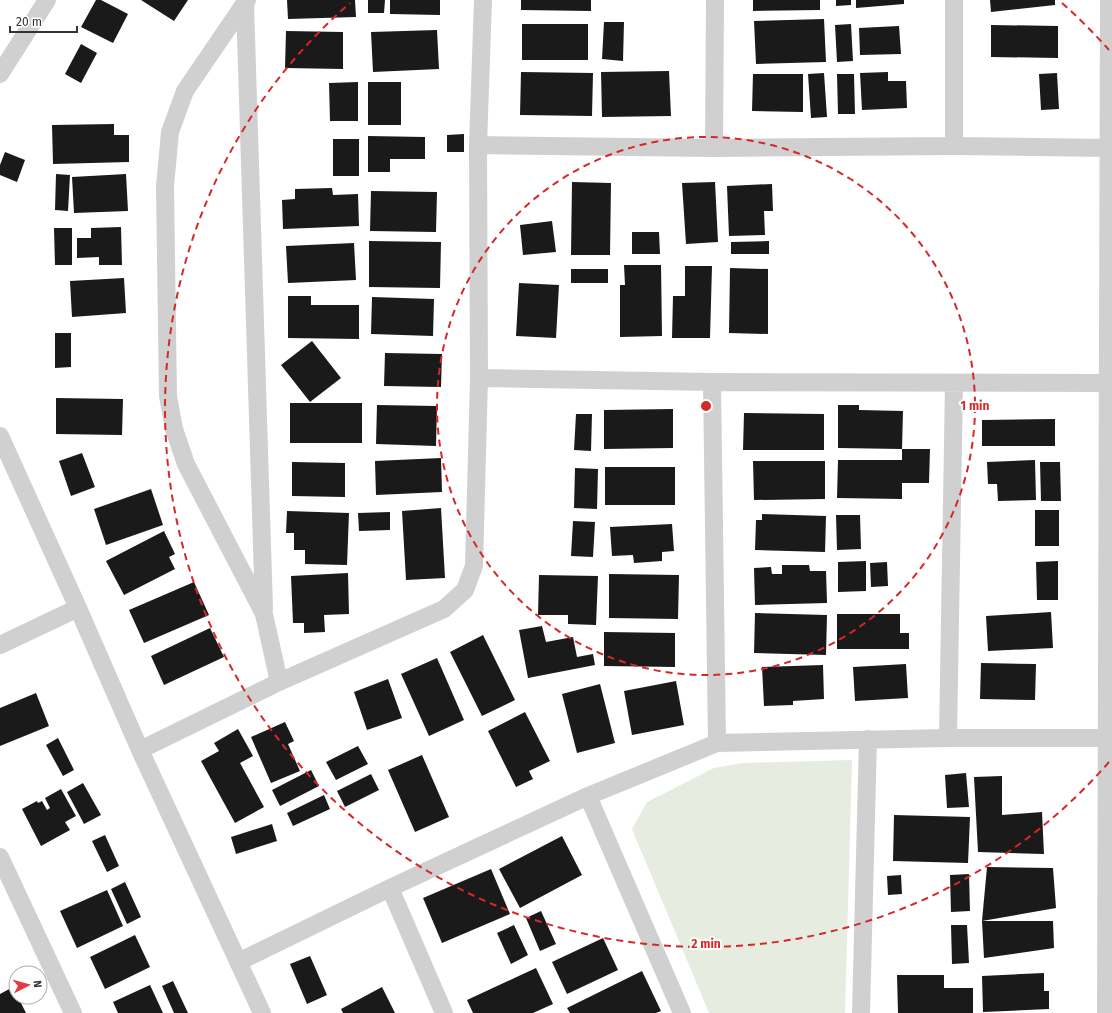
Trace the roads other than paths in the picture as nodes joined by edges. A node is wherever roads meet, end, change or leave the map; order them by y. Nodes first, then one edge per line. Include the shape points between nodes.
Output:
1 (47, 0) edge
2 (483, 0) edge
3 (715, 0) edge
4 (954, 0) edge
5 (246, 2) edge
6 (1110, 11) edge
7 (0, 74) edge
8 (478, 145) junction
9 (954, 146) junction
10 (714, 148) junction
11 (1109, 148) junction
12 (1110, 284) edge
13 (479, 378) junction
14 (712, 382) junction
15 (1108, 383) junction
16 (954, 384) junction
17 (0, 436) edge
18 (1110, 601) edge
19 (78, 608) junction
20 (264, 614) junction
21 (0, 645) edge
22 (279, 682) junction
23 (948, 738) junction
24 (1107, 738) junction
25 (868, 739) junction
26 (717, 743) junction
27 (140, 750) junction
28 (588, 796) junction
29 (0, 857) edge
30 (390, 888) junction
31 (1110, 923) edge
32 (238, 962) junction
33 (73, 1013) edge
34 (262, 1013) edge
35 (444, 1013) edge
36 (682, 1013) edge
37 (861, 1013) edge
38 (1106, 1013) edge

1 - 7 street
2 - 8 street
3 - 10 street
4 - 9 street
5 - 20 street
5 - 20 street via 185,91 170,132 165,186 168,396 174,429 186,464
6 - 11 street
8 - 10 street
8 - 13 street
9 - 10 street
9 - 11 street
11 - 12 street
12 - 15 street
13 - 14 street
13 - 22 street via 474,566 465,590 444,609
14 - 16 street
14 - 26 street
15 - 16 street
15 - 18 street
16 - 23 street
17 - 19 street
18 - 24 street
19 - 21 street
19 - 27 street
20 - 22 street
22 - 27 street
23 - 24 street
23 - 25 street
24 - 31 street
25 - 26 street
25 - 37 street
26 - 28 street
27 - 32 street
28 - 30 street
28 - 36 street
29 - 33 street
30 - 32 street
30 - 35 street
31 - 38 street
32 - 34 street

